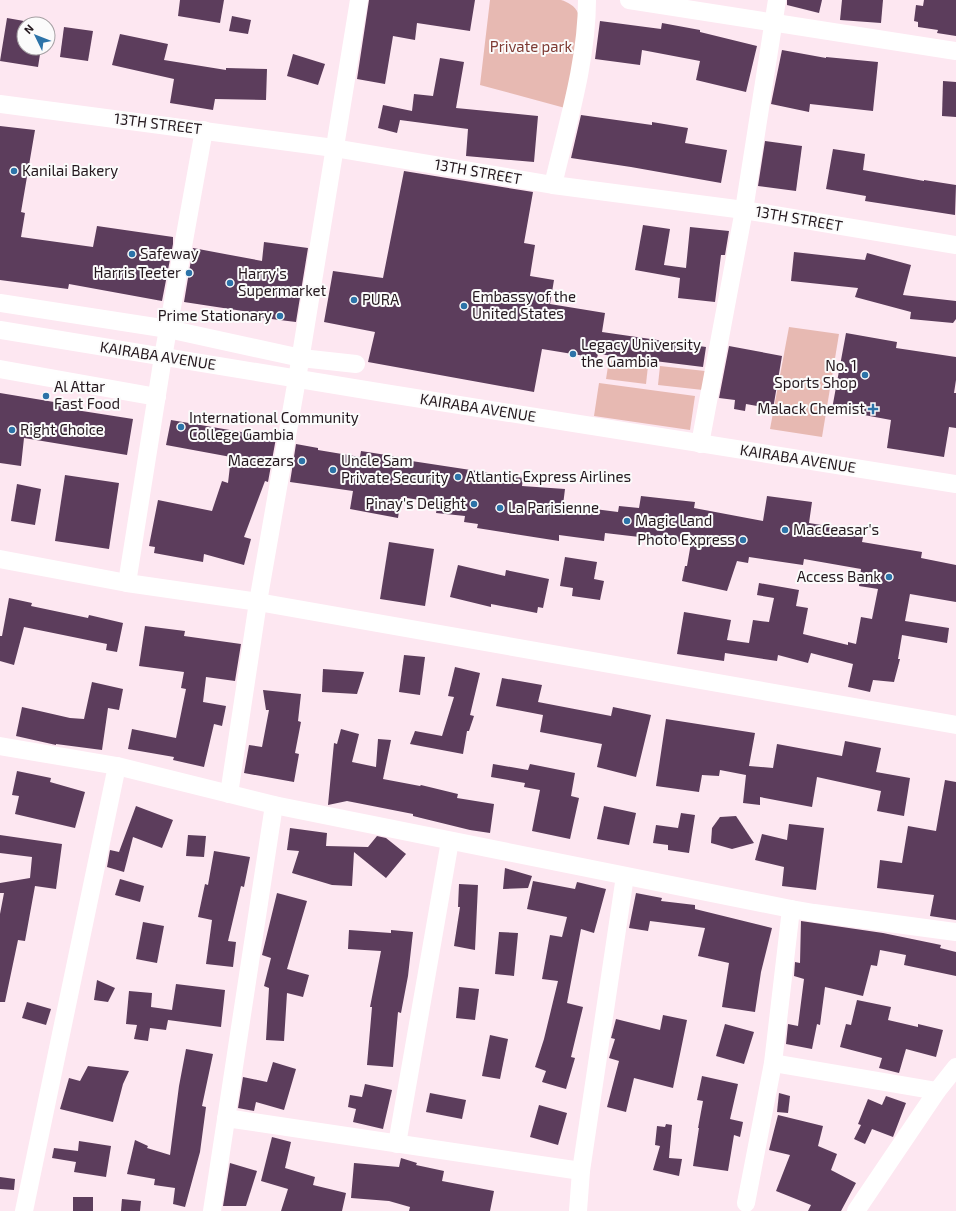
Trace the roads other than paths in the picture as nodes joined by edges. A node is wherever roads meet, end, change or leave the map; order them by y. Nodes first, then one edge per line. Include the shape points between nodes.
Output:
1 (358, 0) edge
2 (587, 0) edge
3 (629, 0) edge
4 (777, 0) edge
5 (774, 22) junction
6 (956, 51) edge
7 (0, 104) edge
8 (204, 130) junction
9 (334, 148) junction
10 (553, 185) junction
11 (744, 210) junction
12 (956, 245) edge
13 (0, 303) edge
14 (168, 329) junction
15 (0, 330) edge
16 (163, 357) junction
17 (301, 358) junction
18 (356, 364) dead end
19 (0, 369) edge
20 (297, 379) junction
21 (157, 397) junction
22 (700, 444) junction
23 (956, 484) edge
24 (0, 559) edge
25 (127, 583) junction
26 (258, 602) junction
27 (956, 725) edge
28 (0, 746) edge
29 (116, 766) junction
30 (229, 794) junction
31 (274, 805) junction
32 (450, 841) junction
33 (625, 876) junction
34 (791, 908) junction
35 (956, 932) edge
36 (773, 1063) junction
37 (956, 1066) edge
38 (937, 1092) junction
39 (226, 1118) junction
40 (397, 1144) junction
41 (581, 1171) junction
42 (746, 1203) dead end
43 (24, 1211) edge
44 (212, 1211) edge
45 (578, 1211) edge
46 (856, 1211) edge

1 - 9 street
2 - 10 street via 578,81
3 - 5 street
4 - 5 street
5 - 6 street
5 - 11 street
7 - 8 street, 13TH STREET
8 - 9 street, 13TH STREET
8 - 14 street
9 - 10 street, 13TH STREET
9 - 17 street
10 - 11 street, 13TH STREET
11 - 12 street, 13TH STREET
11 - 22 street
13 - 14 street
14 - 16 street
14 - 17 street
15 - 16 street, KAIRABA AVENUE
16 - 20 street, KAIRABA AVENUE
16 - 21 street
17 - 18 street
17 - 20 street
19 - 21 street
20 - 22 street, KAIRABA AVENUE
20 - 26 street
21 - 25 street
22 - 23 street, KAIRABA AVENUE
24 - 25 street
25 - 26 street
26 - 27 street
26 - 30 street
28 - 29 street
29 - 30 street
29 - 43 street
30 - 31 street
31 - 32 street
31 - 39 street
32 - 33 street
32 - 40 street
33 - 34 street
33 - 41 street
34 - 35 street
34 - 36 street
36 - 38 street
36 - 42 street
37 - 38 street
38 - 46 street
39 - 40 street
39 - 44 street
40 - 41 street
41 - 45 street

